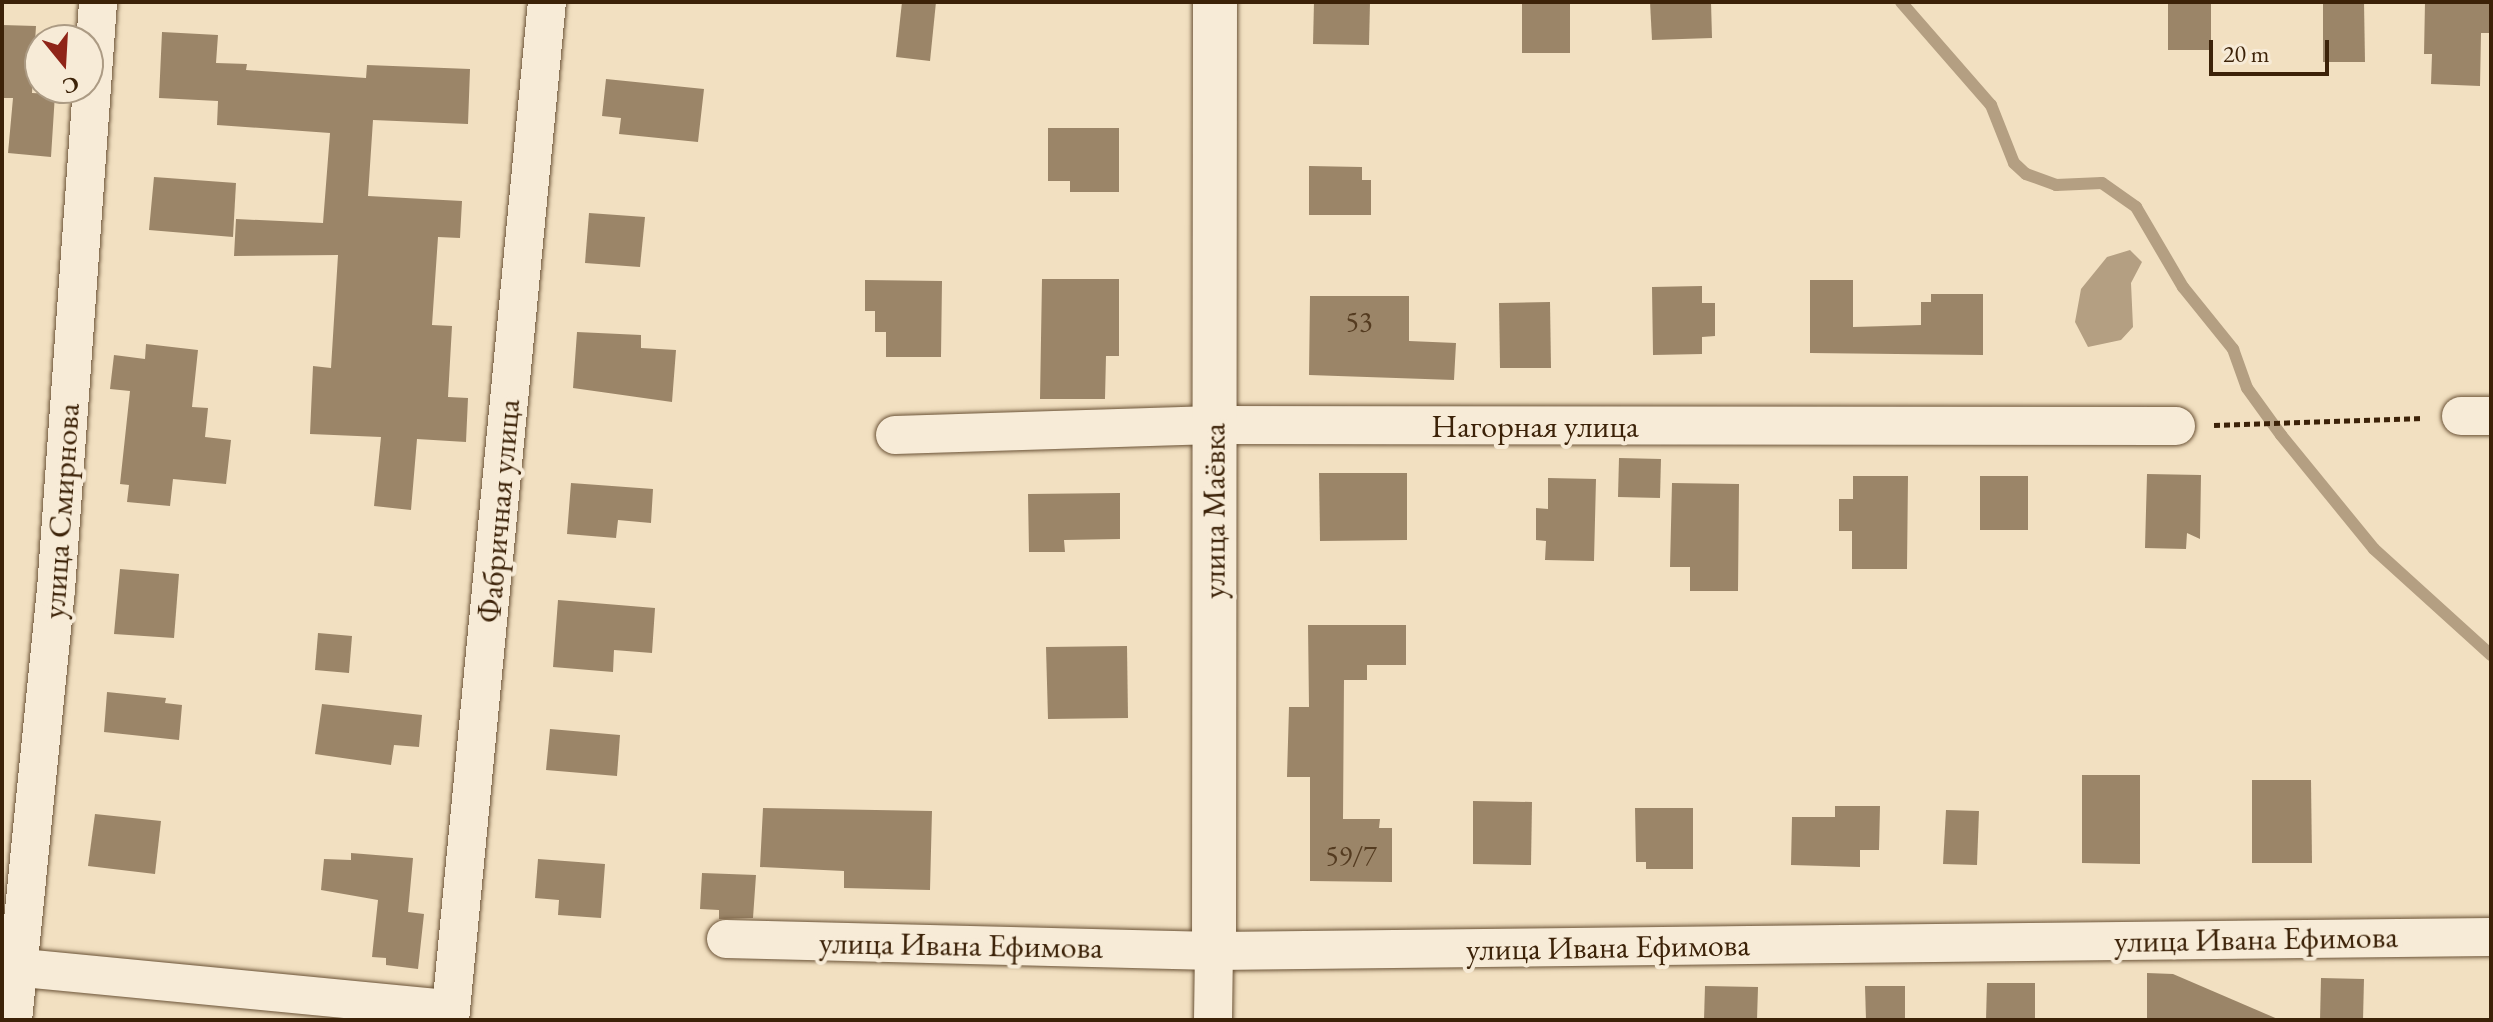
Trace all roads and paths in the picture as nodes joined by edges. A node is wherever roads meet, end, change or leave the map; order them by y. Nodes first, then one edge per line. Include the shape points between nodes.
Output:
1 (98, 2) edge
2 (547, 2) edge
3 (1215, 2) edge
4 (2476, 416) edge
5 (2243, 424) dead end
6 (1214, 425) junction
7 (2176, 426) dead end
8 (895, 435) dead end
9 (2491, 937) edge
10 (726, 939) dead end
11 (1214, 951) junction
12 (9, 967) edge
13 (451, 1014) edge
14 (13, 1020) edge
15 (1213, 1020) edge

1 - 12 street, улица Смирнова via 56,590
2 - 13 street, Фабричная улица
3 - 6 street, улица Маёвка
4 - 5 path
6 - 7 street, Нагорная улица
6 - 8 street, Нагорная улица
6 - 11 street, улица Маёвка
9 - 11 street, улица Ивана Ефимова
10 - 11 street, улица Ивана Ефимова
11 - 15 street, улица Маёвка
12 - 13 street
12 - 14 street, улица Смирнова

